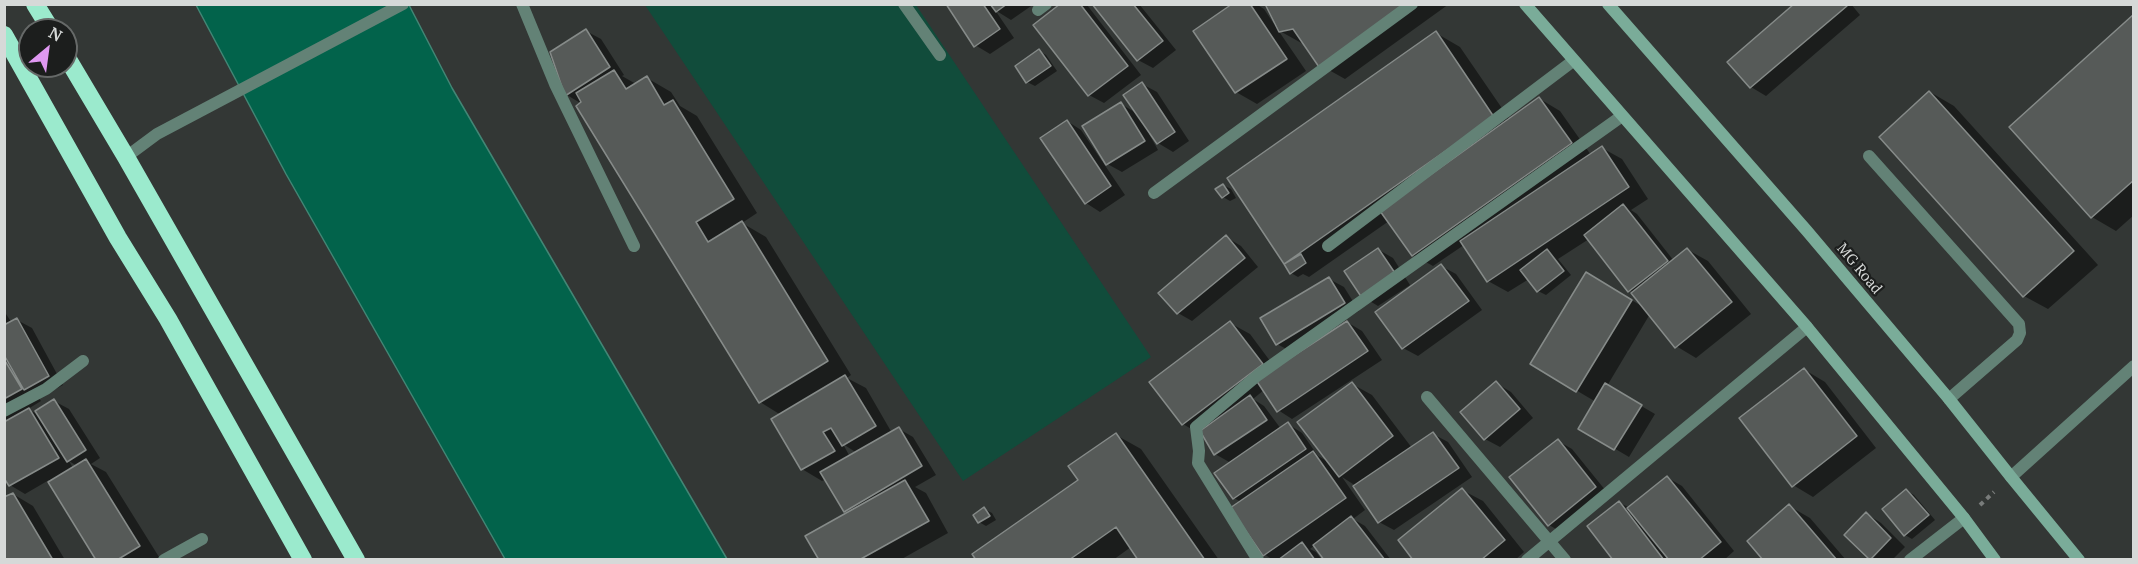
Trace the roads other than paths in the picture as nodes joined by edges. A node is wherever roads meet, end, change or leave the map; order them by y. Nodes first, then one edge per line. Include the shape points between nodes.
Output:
1 (35, 4) edge
2 (403, 4) edge
3 (522, 4) edge
4 (904, 4) edge
5 (1412, 4) edge
6 (1525, 4) edge
7 (1608, 4) edge
8 (44, 18) edge
9 (4, 35) edge
10 (939, 55) dead end
11 (1573, 61) junction
12 (78, 76) edge
13 (1622, 116) junction
14 (1869, 156) dead end
15 (126, 157) junction
16 (1154, 193) dead end
17 (634, 246) dead end
18 (1328, 246) dead end
19 (1807, 327) junction
20 (83, 361) dead end
21 (2133, 366) edge
22 (1428, 397) dead end
23 (1949, 399) junction
24 (4, 411) edge
25 (2011, 477) junction
26 (1964, 518) junction
27 (202, 539) dead end
28 (1550, 541) junction
29 (164, 560) edge
30 (303, 560) edge
31 (356, 560) edge
32 (1258, 560) edge
33 (1527, 560) edge
34 (1565, 560) edge
35 (1910, 560) edge
36 (1995, 560) edge
37 (2079, 560) edge

1 - 8 highway
2 - 15 street via 157,134
3 - 17 street via 555,84
4 - 10 street
5 - 16 street
6 - 11 main road
7 - 23 main road, MG Road
9 - 30 highway
11 - 13 main road
11 - 18 street
12 - 15 highway
13 - 19 main road
13 - 32 street via 1258,375 1196,427 1198,463
14 - 23 street via 2019,324 2017,340
15 - 31 highway
19 - 26 main road
19 - 28 street
20 - 24 street via 46,389
21 - 25 street
22 - 28 street
23 - 25 main road, MG Road
25 - 37 main road, MG Road
26 - 35 street
26 - 36 main road
27 - 29 street
28 - 33 street
28 - 34 street

